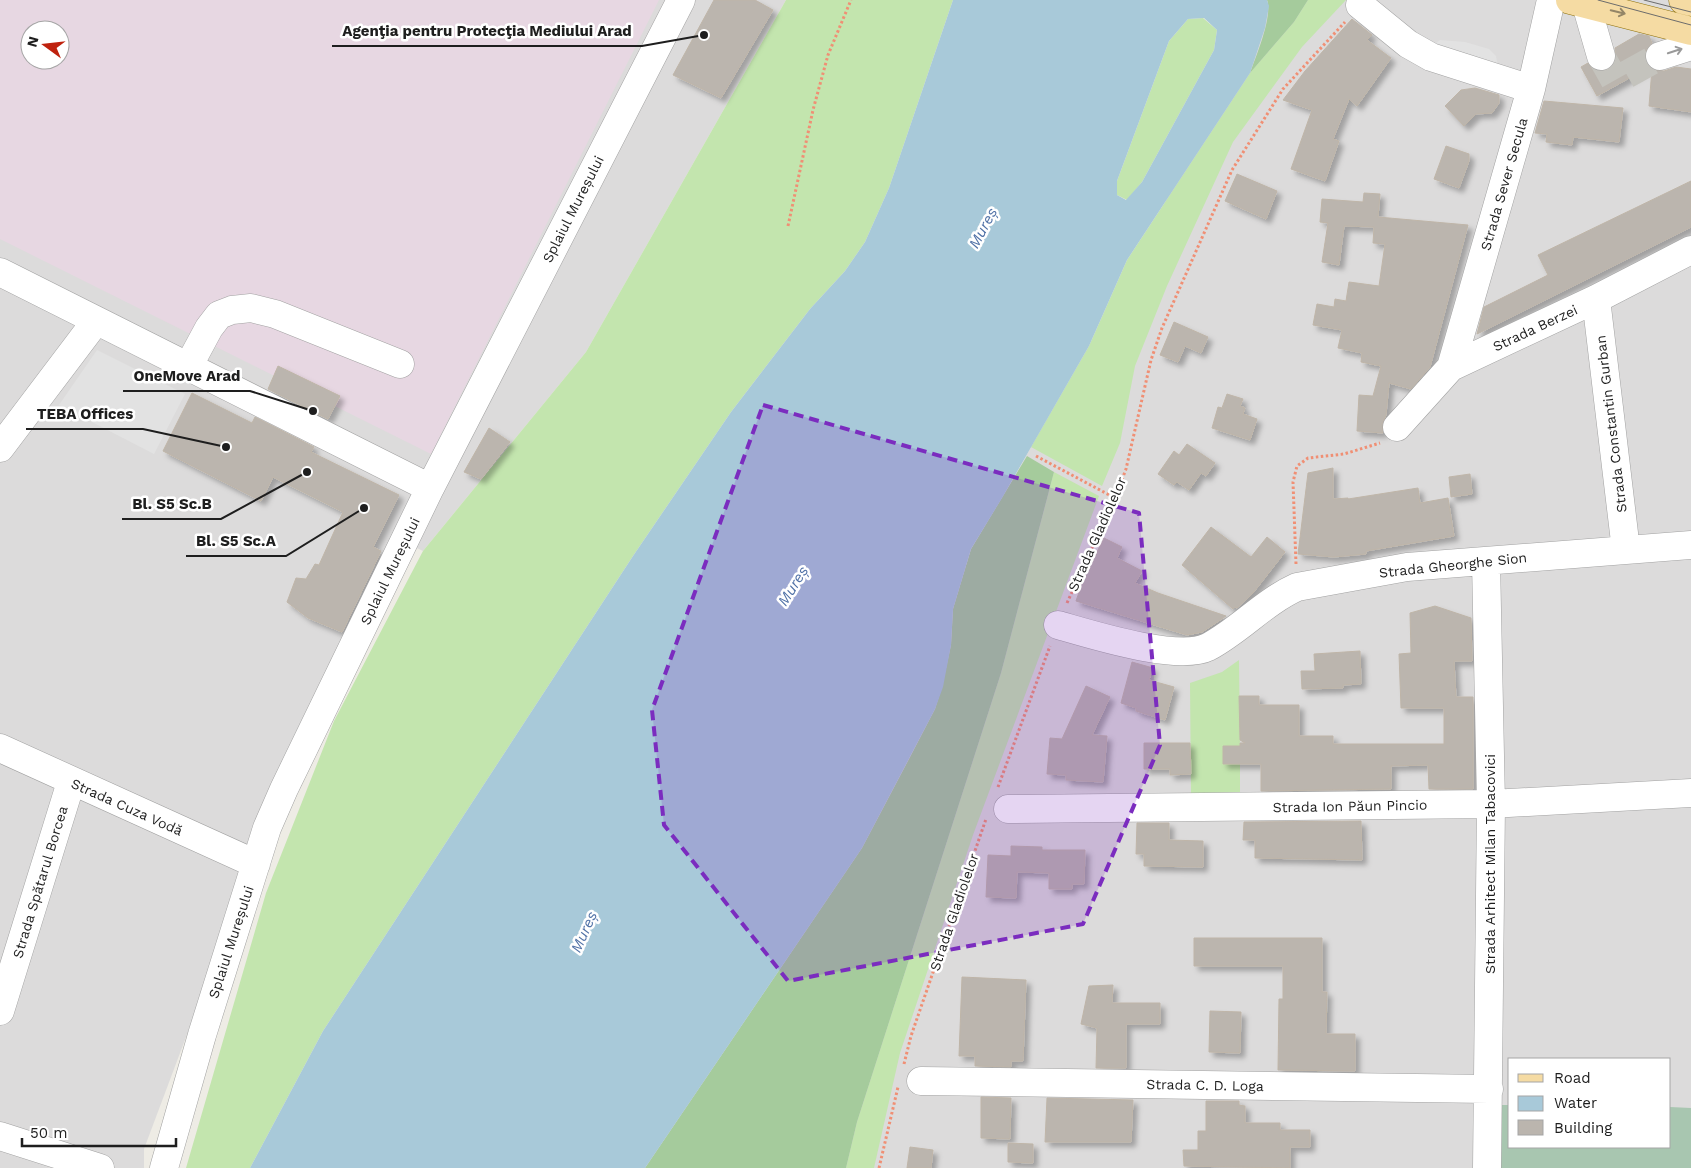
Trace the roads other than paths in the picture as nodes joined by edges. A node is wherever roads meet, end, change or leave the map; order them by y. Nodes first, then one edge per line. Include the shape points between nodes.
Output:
1 (681, 0) edge
2 (1550, 0) edge
3 (1683, 0) edge
4 (1578, 2) edge
5 (1691, 2) edge
6 (1360, 5) road end
7 (1691, 31) edge
8 (1691, 46) edge
9 (1601, 56) tunnel mouth
10 (1660, 56) tunnel mouth
11 (1531, 89) junction
12 (1691, 250) edge
13 (0, 272) edge
14 (1596, 299) junction
15 (96, 321) junction
16 (400, 364) dead end
17 (188, 367) junction
18 (1451, 367) junction
19 (1396, 427) road end
20 (0, 448) edge
21 (430, 488) junction
22 (1691, 545) edge
23 (1626, 550) junction
24 (1486, 561) junction
25 (1058, 625) road end
26 (0, 748) edge
27 (71, 782) junction
28 (1691, 793) edge
29 (1491, 804) junction
30 (997, 806) road end
31 (256, 864) junction
32 (0, 1011) edge
33 (908, 1077) road end
34 (1489, 1089) junction
35 (0, 1136) edge
36 (100, 1168) edge
37 (164, 1168) edge
38 (1487, 1168) edge

1 - 21 street, Splaiul Mureșului
2 - 11 street, Strada Sever Secula
3 - 5 main road
4 -> 7 main road
4 - 9 street
6 - 11 street via 1408,44 1431,57
10 -> 8 street
11 - 18 street, Strada Sever Secula
12 - 14 street, Strada Berzei
13 - 15 street
14 - 18 street, Strada Berzei
14 - 23 street, Strada Constantin Gurban
15 - 17 street
15 - 20 street
16 - 17 street via 275,314 251,308 219,315
17 - 21 street
18 - 19 street, Strada Berzei
21 - 31 street, Splaiul Mureșului via 284,789
22 - 23 street, Strada Gheorghe Sion
23 - 24 street, Strada Gheorghe Sion
24 - 25 street, Strada Gheorghe Sion via 1407,567 1297,587 1281,594 1223,637 1198,650 1185,652
24 - 29 street, Strada Arhitect Milan Tabacovici
26 - 27 street, Strada Cuza Vodă
27 - 31 street, Strada Cuza Vodă
27 - 32 street, Strada Spătarul Borcea
28 - 29 street, Strada Ion Păun Pincio
29 - 30 street, Strada Ion Păun Pincio
29 - 34 street, Strada Arhitect Milan Tabacovici
31 - 37 street, Splaiul Mureșului
33 - 34 street, Strada C. D. Loga
34 - 38 street, Strada Arhitect Milan Tabacovici
35 - 36 street

